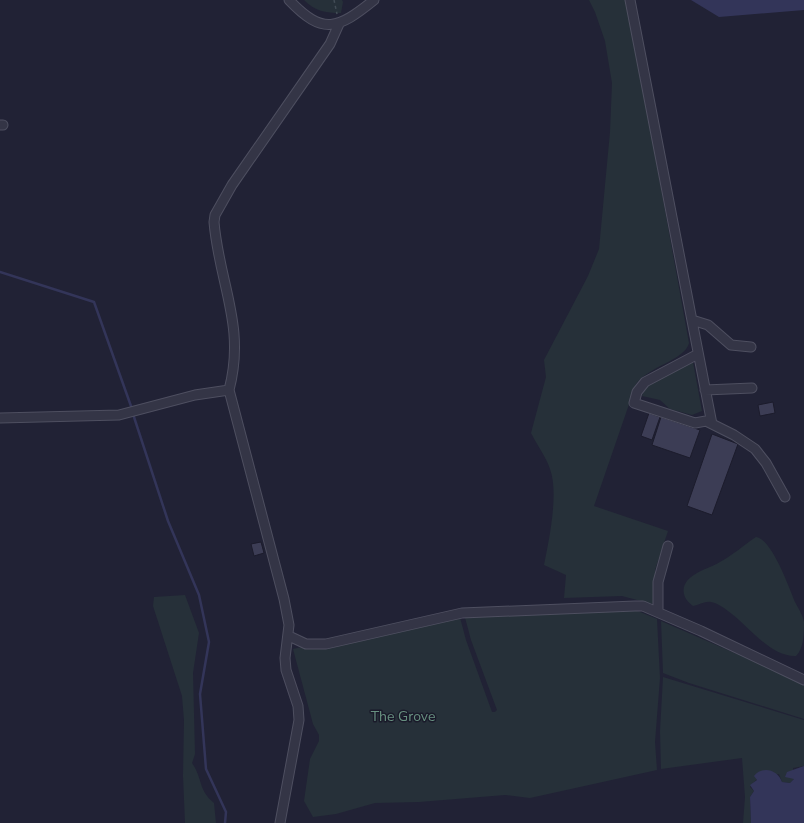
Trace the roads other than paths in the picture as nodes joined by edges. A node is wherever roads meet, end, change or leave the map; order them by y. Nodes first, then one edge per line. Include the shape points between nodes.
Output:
1 (289, 0) edge
2 (374, 0) edge
3 (630, 0) edge
4 (339, 24) junction
5 (692, 320) junction
6 (752, 347) dead end
7 (698, 354) junction
8 (752, 388) dead end
9 (229, 390) junction
10 (706, 390) junction
11 (0, 418) edge
12 (712, 424) junction
13 (786, 498) dead end
14 (668, 546) dead end
15 (658, 612) junction
16 (289, 636) junction
17 (804, 680) edge
18 (280, 823) edge

1 - 4 lane via 316,22
2 - 4 lane
3 - 5 lane
4 - 9 lane via 330,44 232,185 215,215 214,230 235,338 235,362
5 - 6 lane via 708,325 731,345
5 - 7 lane
7 - 10 lane
7 - 12 lane via 645,382 637,392 634,403 695,423 706,421
8 - 10 lane
9 - 11 lane via 195,395 112,415
9 - 16 lane via 284,600
10 - 12 lane
12 - 13 lane via 755,449
14 - 15 lane via 658,582
15 - 16 lane via 643,606 635,606 462,613 326,644 306,644
15 - 17 lane
16 - 18 lane via 285,658 286,670 298,706 299,720

